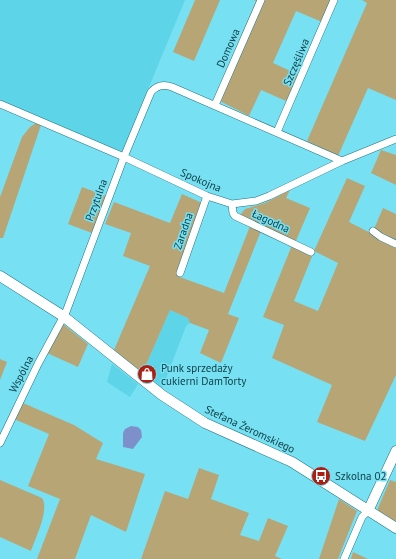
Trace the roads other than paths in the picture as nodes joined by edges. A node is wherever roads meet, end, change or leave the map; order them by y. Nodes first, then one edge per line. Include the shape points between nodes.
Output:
1 (261, 0) edge
2 (334, 0) edge
3 (0, 104) edge
4 (214, 105) junction
5 (277, 132) junction
6 (396, 138) edge
7 (124, 157) junction
8 (342, 161) junction
9 (207, 196) junction
10 (232, 204) junction
11 (373, 231) dead end
12 (396, 244) edge
13 (311, 252) dead end
14 (180, 273) dead end
15 (0, 276) edge
16 (63, 316) junction
17 (0, 443) edge
18 (396, 451) edge
19 (368, 511) junction
20 (396, 528) edge
21 (344, 559) edge

1 - 4 street, Domowa
2 - 5 street, Szczęśliwa
3 - 7 street, Spokojna
4 - 5 street
4 - 7 street, Przytulna via 167,85 158,86 151,92
5 - 8 street
6 - 8 street, Spokojna
7 - 9 street, Spokojna
7 - 16 street, Przytulna
8 - 10 street, Spokojna via 269,196 256,201
9 - 10 street, Spokojna
9 - 14 street, Zaradna
10 - 13 street, Łagodna via 232,213 235,216
11 - 12 street
15 - 16 street, Stefana Żeromskiego
16 - 17 street, Wspólna
16 - 19 street, Stefana Żeromskiego via 162,395 193,415 292,462
18 - 19 street
19 - 20 street, Stefana Żeromskiego
19 - 21 street via 362,517

